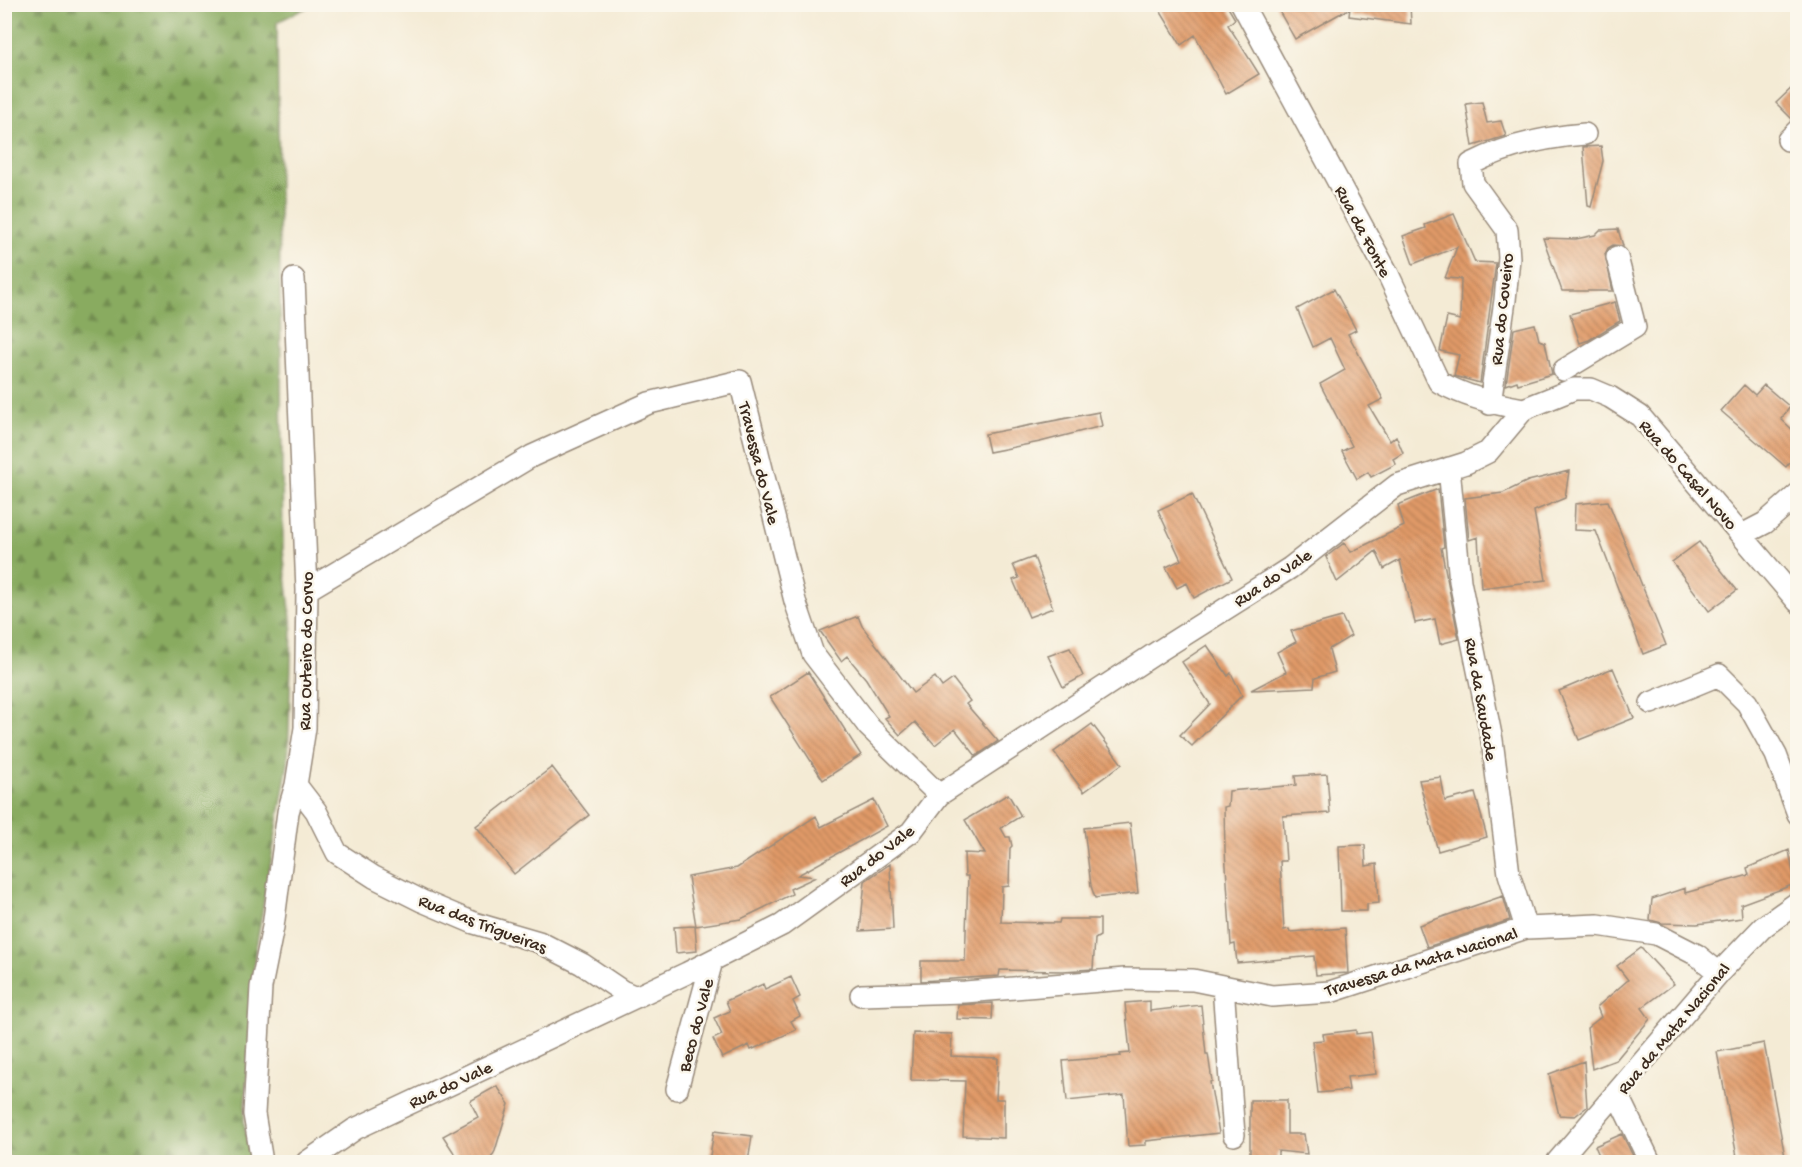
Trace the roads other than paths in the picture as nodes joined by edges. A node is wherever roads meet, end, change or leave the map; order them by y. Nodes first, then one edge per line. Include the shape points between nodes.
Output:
1 (1242, 4) edge
2 (1585, 134) dead end
3 (1617, 257) dead end
4 (294, 279) dead end
5 (1564, 370) dead end
6 (1490, 404) junction
7 (1524, 409) junction
8 (1449, 468) junction
9 (1797, 494) edge
10 (1742, 535) junction
11 (307, 590) junction
12 (1797, 602) edge
13 (1652, 703) dead end
14 (296, 785) junction
15 (939, 795) junction
16 (1797, 814) edge
17 (1797, 902) edge
18 (1526, 928) junction
19 (712, 960) junction
20 (1719, 973) junction
21 (1223, 986) junction
22 (861, 995) dead end
23 (636, 997) junction
24 (677, 1089) dead end
25 (1617, 1094) junction
26 (1234, 1135) dead end
27 (262, 1162) edge
28 (307, 1162) edge
29 (1557, 1162) edge
30 (1650, 1162) edge

1 - 6 street, Rua da Fonte via 1388,274 1438,382
2 - 6 street, Rua do Coveiro via 1553,136 1485,156 1471,164 1473,183 1508,230 1505,300
3 - 5 street via 1635,327
4 - 11 street, Rua Outeiro do Corvo
6 - 7 street, Rua da Fonte
7 - 8 street, Rua do Vale via 1488,452
7 - 10 street, Rua do Casal Novo via 1574,389 1591,389 1610,397 1640,416
8 - 15 street, Rua do Vale via 1397,485 1290,568
8 - 18 street, Rua da Saudade via 1460,581 1492,740 1509,874
9 - 10 street via 1766,523
10 - 12 street, Rua do Casal Novo
11 - 14 street, Rua Outeiro do Corvo via 306,728
11 - 15 street, Travessa do Vale via 532,456 649,403 740,381 795,602 813,654 869,727
13 - 16 street via 1719,675 1747,703 1776,755
14 - 23 street, Rua das Trigueiras via 316,811 337,854 422,901 474,923 539,942
14 - 27 street, Rua Outeiro do Corvo via 288,812 261,987 254,1114
15 - 19 street, Rua do Vale via 911,832 782,925
17 - 20 street, Rua da Mata Nacional via 1763,927
18 - 20 street, Travessa da Mata Nacional via 1598,925 1656,934 1697,955
18 - 21 street, Travessa da Mata Nacional via 1329,992 1272,996
19 - 23 street, Rua do Vale
19 - 24 street, Beco do Vale
20 - 25 street, Rua da Mata Nacional
21 - 22 street, Travessa da Mata Nacional via 1125,979 965,992
21 - 26 street
23 - 28 street, Rua do Vale via 355,1129
25 - 29 street, Rua da Mata Nacional
25 - 30 street

